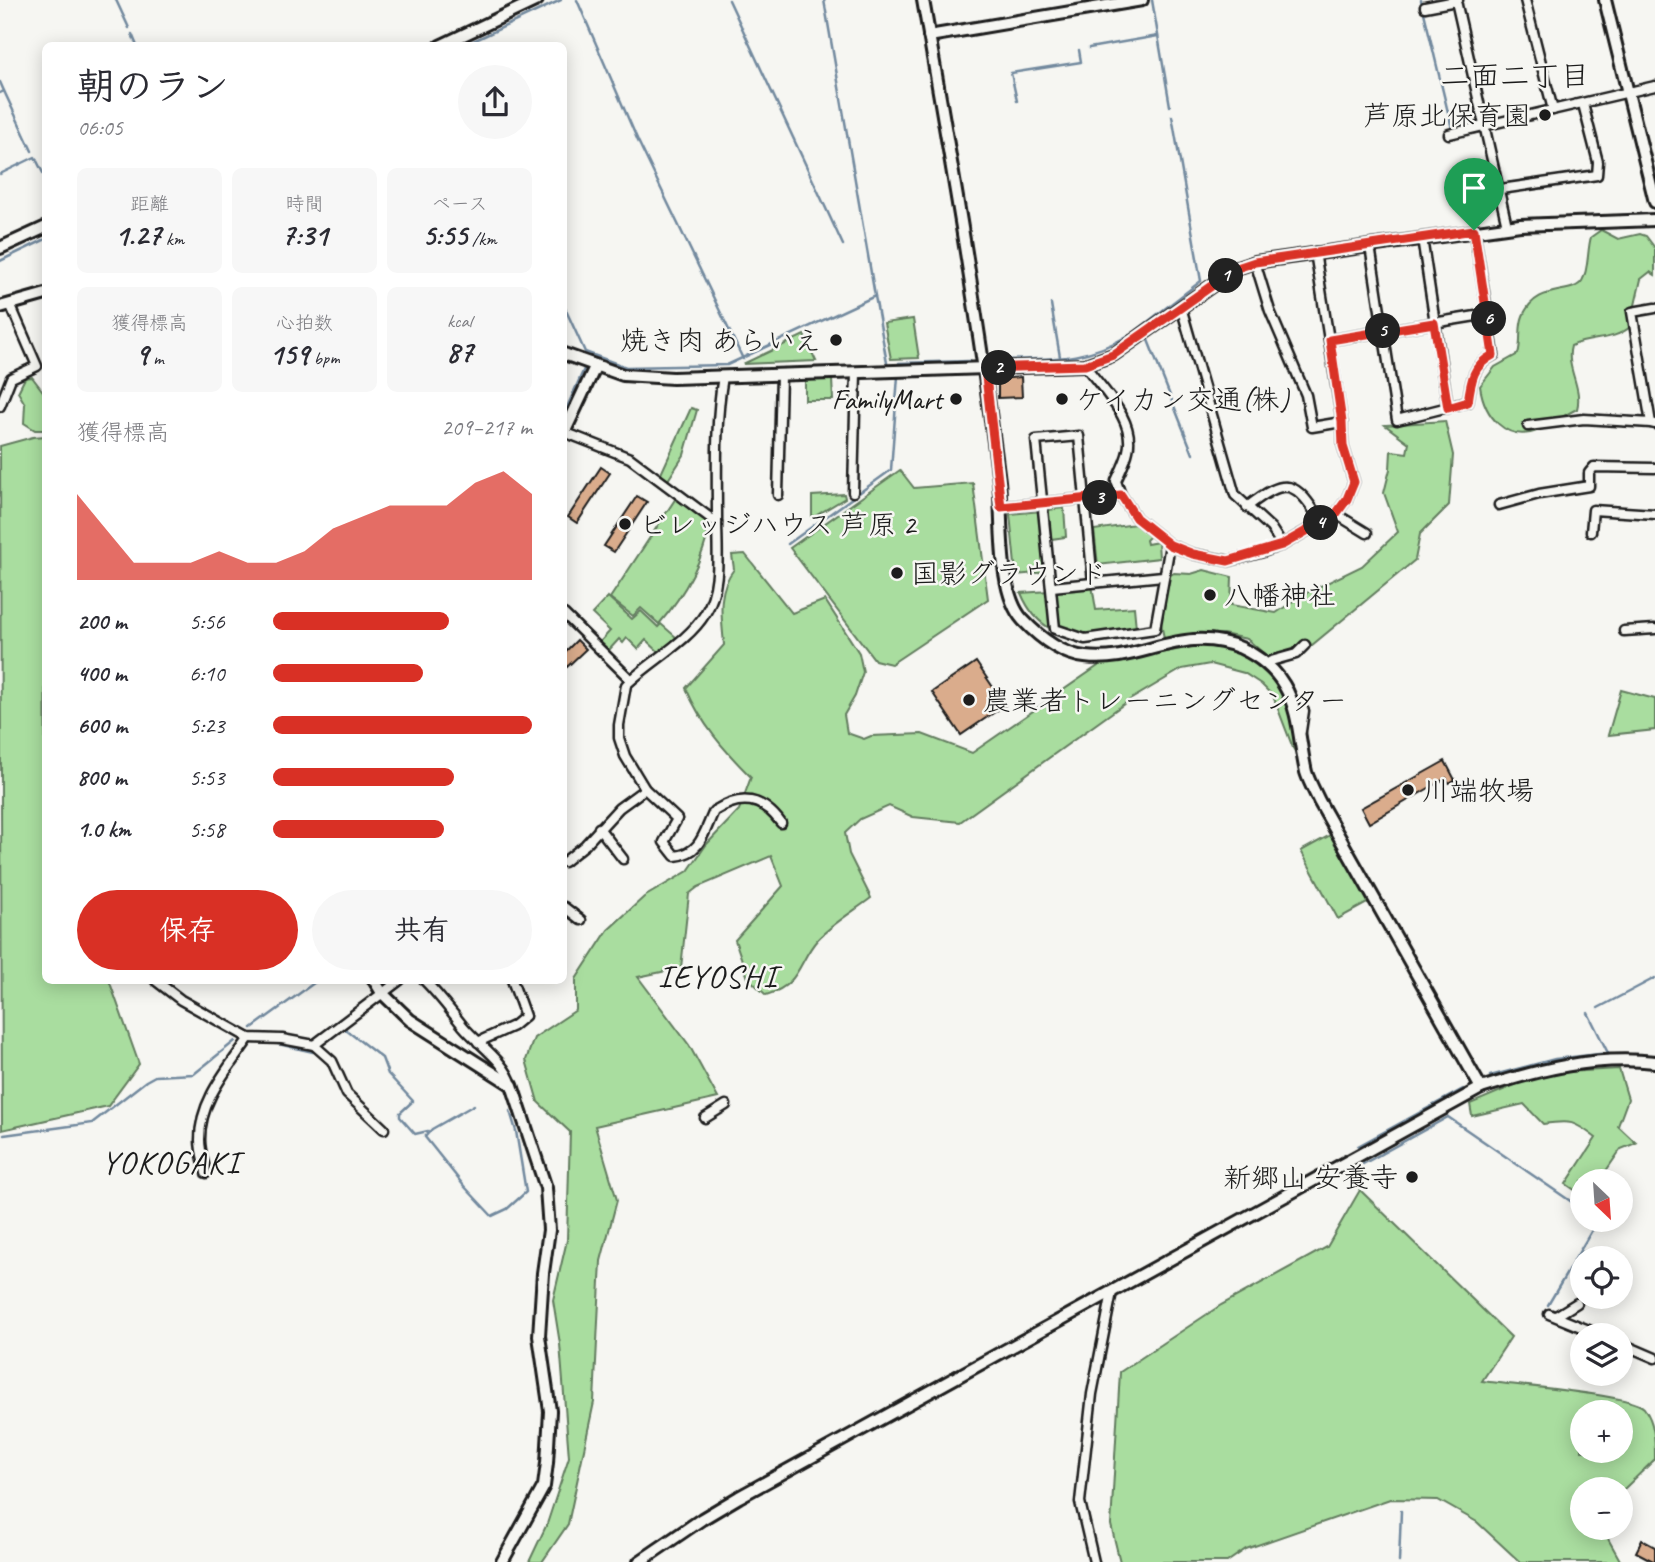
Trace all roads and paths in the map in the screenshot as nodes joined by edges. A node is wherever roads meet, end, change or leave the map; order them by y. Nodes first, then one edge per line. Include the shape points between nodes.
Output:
1 (537, 0) edge
2 (923, 0) edge
3 (1142, 0) edge
4 (1457, 0) edge
5 (1525, 0) edge
6 (1605, 0) edge
7 (1425, 7) dead end
8 (929, 36) junction
9 (448, 42) edge
10 (1655, 86) edge
11 (1627, 93) junction
12 (1583, 104) junction
13 (1553, 110) junction
14 (1486, 125) junction
15 (1449, 134) dead end
16 (1501, 189) junction
17 (1655, 202) edge
18 (1655, 220) edge
19 (1507, 226) junction
20 (42, 230) edge
21 (1474, 230) junction
22 (1422, 238) junction
23 (1370, 246) junction
24 (0, 248) edge
25 (1315, 252) junction
26 (1255, 262) junction
27 (42, 295) edge
28 (5, 306) edge
29 (1181, 307) junction
30 (1655, 308) edge
31 (1488, 314) junction
32 (1434, 323) junction
33 (1383, 331) junction
34 (1330, 340) junction
35 (567, 356) edge
36 (1085, 365) junction
37 (595, 367) junction
38 (985, 368) junction
39 (856, 372) junction
40 (780, 375) junction
41 (723, 376) junction
42 (0, 406) edge
43 (1448, 408) junction
44 (1342, 422) junction
45 (1653, 423) edge
46 (1528, 426) dead end
47 (567, 427) edge
48 (567, 434) edge
49 (1655, 468) edge
50 (853, 492) dead end
51 (778, 495) dead end
52 (1121, 495) junction
53 (1085, 499) junction
54 (1043, 504) junction
55 (1499, 505) dead end
56 (1001, 507) junction
57 (1247, 507) junction
58 (1336, 514) junction
59 (1655, 514) edge
60 (717, 523) junction
61 (1322, 523) junction
62 (1591, 531) dead end
63 (1367, 533) dead end
64 (1170, 545) junction
65 (1282, 545) junction
66 (1163, 576) junction
67 (1093, 582) junction
68 (1052, 587) junction
69 (567, 617) edge
70 (1655, 629) edge
71 (1624, 631) dead end
72 (1305, 645) dead end
73 (1272, 661) dead end
74 (631, 680) junction
75 (1304, 711) dead end
76 (1301, 732) junction
77 (645, 789) junction
78 (781, 823) dead end
79 (599, 828) junction
80 (567, 859) edge
81 (623, 859) dead end
82 (567, 909) edge
83 (581, 920) dead end
84 (160, 984) edge
85 (376, 984) edge
86 (394, 984) edge
87 (427, 984) edge
88 (513, 984) edge
89 (382, 993) junction
90 (249, 1038) junction
91 (478, 1042) junction
92 (314, 1045) junction
93 (1655, 1062) edge
94 (512, 1085) junction
95 (1481, 1088) junction
96 (726, 1105) dead end
97 (705, 1118) dead end
98 (384, 1129) dead end
99 (206, 1173) dead end
100 (1112, 1292) junction
101 (1570, 1306) edge
102 (1572, 1323) edge
103 (1633, 1348) edge
104 (1655, 1357) edge
105 (502, 1562) edge
106 (639, 1562) edge
107 (1094, 1562) edge

1 - 9 street
2 - 8 street
3 - 8 street
4 - 7 street
4 - 14 street
5 - 13 street
6 - 11 street
8 - 38 street
10 - 11 street
11 - 12 street
11 - 17 street
12 - 13 street
12 - 16 street via 1597,175
13 - 14 street
14 - 15 street
14 - 16 street
16 - 19 street
18 - 19 street
19 - 21 street
20 - 24 street
21 - 22 street
21 - 31 street
22 - 23 street
22 - 32 street
23 - 25 street
23 - 33 street
25 - 26 street
25 - 34 street
26 - 29 street via 1237,268
26 - 44 street via 1270,311 1306,395 1312,427
27 - 28 street
28 - 42 street via 37,366 11,378
29 - 36 street via 1113,355
29 - 57 street via 1236,495
30 - 45 street via 1632,312
31 - 32 street
31 - 43 street via 1493,355 1475,369 1468,402
32 - 33 street
32 - 43 street
33 - 34 street
33 - 43 street via 1397,419
34 - 44 street
35 - 37 street
36 - 38 street
36 - 52 street via 1124,419 1129,435 1116,481
37 - 41 street via 649,377
37 - 47 street
38 - 39 street
38 - 56 street
39 - 40 street
39 - 50 street
40 - 41 street
40 - 51 street
41 - 60 street
44 - 58 street via 1343,446 1354,482
45 - 46 street via 1584,419
48 - 60 street via 630,458
49 - 55 street via 1594,467 1589,486
52 - 53 street
52 - 64 street via 1136,518
53 - 54 street
53 - 54 street via 1079,436 1036,440
53 - 67 street
54 - 56 street
54 - 68 street
56 - 76 street via 1008,591 1020,617 1040,636 1057,648 1086,657 1196,639 1226,641 1252,653 1274,671 1285,686
57 - 61 street via 1286,485 1309,503
57 - 65 street via 1272,528
58 - 61 street
58 - 63 street
59 - 62 street via 1593,510
60 - 74 street via 714,596 705,615
61 - 65 street
64 - 65 street via 1228,561
64 - 66 street
66 - 67 street
66 - 68 street via 1155,629 1085,639 1055,629
67 - 68 street
69 - 74 street
70 - 71 street
72 - 73 street via 1297,654
74 - 77 street via 625,685 619,738
75 - 76 street
76 - 95 street via 1307,773 1319,801
77 - 78 street via 677,819 664,842 675,856 695,849 714,811 738,801 764,805
77 - 79 street
79 - 80 street
79 - 81 street
82 - 83 street
84 - 90 street
85 - 89 street
86 - 89 street
87 - 91 street
88 - 91 street via 525,1016
89 - 92 street
89 - 94 street via 410,1020
90 - 92 street
90 - 99 street via 203,1112 200,1141
91 - 94 street via 508,1073
92 - 98 street via 332,1061 347,1094
93 - 95 street via 1620,1058 1541,1069
94 - 105 street via 534,1147 549,1211 539,1336 550,1425 544,1486
95 - 100 street
96 - 97 street
100 - 106 street via 739,1497
100 - 107 street via 1092,1394 1080,1502
101 - 102 street via 1552,1315
103 - 104 street

